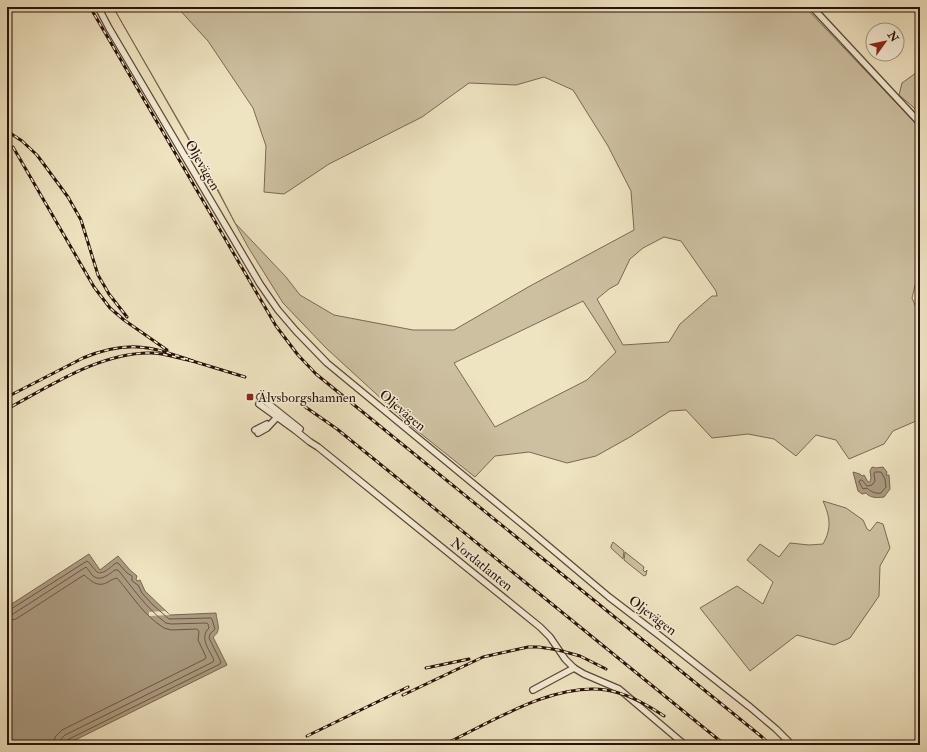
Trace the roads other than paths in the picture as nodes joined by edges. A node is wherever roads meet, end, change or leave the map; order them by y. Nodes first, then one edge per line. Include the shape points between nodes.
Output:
1 (98, 7) edge
2 (812, 7) edge
3 (920, 123) edge
4 (260, 397) dead end
5 (259, 404) dead end
6 (279, 415) junction
7 (257, 431) dead end
8 (574, 668) junction
9 (533, 690) dead end
10 (685, 745) edge
11 (792, 745) edge

1 - 11 street, Oljevägen via 260,284 296,331 327,362 609,598 750,707
2 - 3 street
4 - 6 street
5 - 6 street, Nordatlanten
6 - 7 street
6 - 8 street, Nordatlanten via 540,627
8 - 9 street
8 - 10 street, Nordatlanten via 619,689

